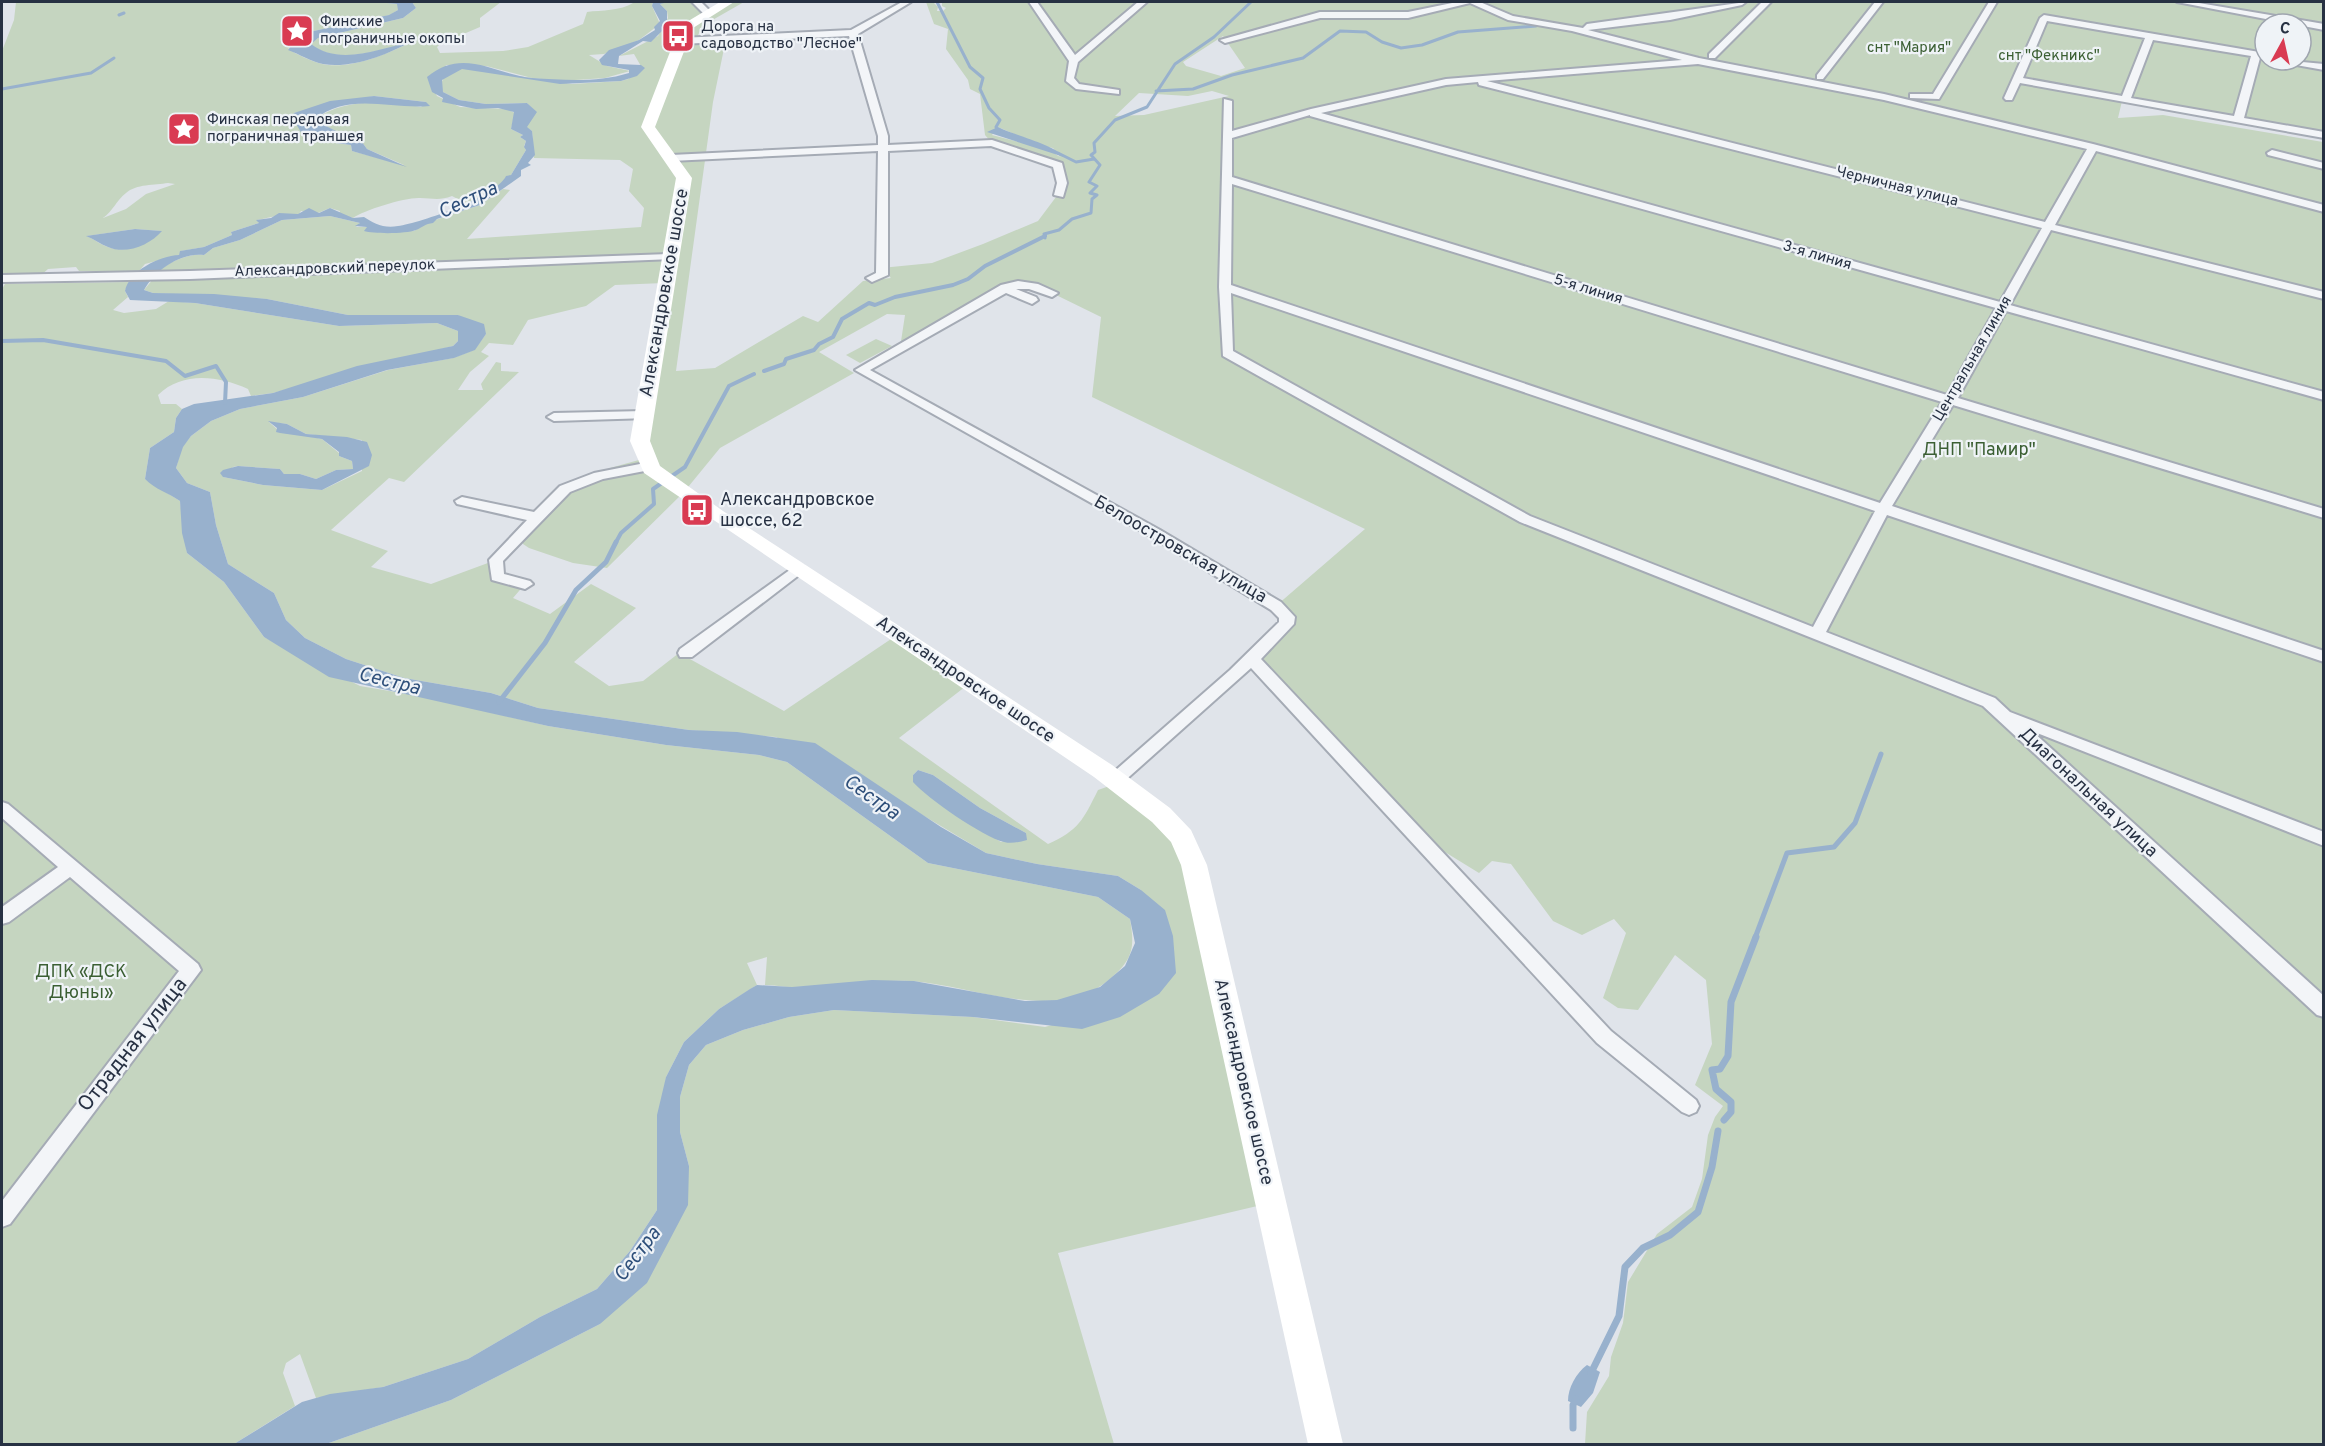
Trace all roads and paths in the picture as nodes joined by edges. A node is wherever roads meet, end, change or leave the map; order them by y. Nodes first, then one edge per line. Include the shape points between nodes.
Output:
1 (728, 2) edge
2 (908, 2) edge
3 (1033, 2) edge
4 (1143, 2) edge
5 (1467, 2) edge
6 (1474, 2) edge
7 (1743, 2) edge
8 (1767, 2) edge
9 (1879, 2) edge
10 (1993, 2) edge
11 (2181, 2) edge
12 (701, 7) edge
13 (2324, 27) edge
14 (1574, 28) junction
15 (853, 33) junction
16 (2150, 36) junction
17 (1225, 40) dead end
18 (680, 41) junction
19 (2253, 54) edge
20 (1712, 56) junction
21 (1074, 61) junction
22 (1698, 61) junction
23 (2254, 72) edge
24 (1820, 77) junction
25 (1470, 80) junction
26 (2017, 80) junction
27 (1116, 92) dead end
28 (2008, 98) dead end
29 (1227, 101) dead end
30 (2125, 101) junction
31 (1311, 112) junction
32 (2238, 120) junction
33 (2324, 135) edge
34 (1227, 136) junction
35 (883, 146) junction
36 (2093, 147) junction
37 (2272, 153) dead end
38 (671, 158) junction
39 (2324, 166) edge
40 (1226, 179) junction
41 (1059, 195) dead end
42 (2321, 207) edge
43 (2050, 226) junction
44 (669, 257) junction
45 (872, 278) dead end
46 (2, 279) edge
47 (1225, 287) junction
48 (1005, 288) junction
49 (1052, 293) dead end
50 (2324, 296) edge
51 (1032, 300) dead end
52 (2001, 308) junction
53 (2324, 396) edge
54 (1950, 400) junction
55 (644, 415) junction
56 (554, 417) dead end
57 (654, 470) junction
58 (462, 501) dead end
59 (1883, 509) junction
60 (2324, 514) edge
61 (535, 517) junction
62 (798, 569) junction
63 (525, 584) dead end
64 (1818, 633) junction
65 (686, 653) dead end
66 (2324, 657) edge
67 (1251, 658) junction
68 (2001, 713) junction
69 (1115, 780) junction
70 (2, 810) edge
71 (2324, 839) edge
72 (71, 867) junction
73 (2, 917) edge
74 (2324, 1009) edge
75 (1689, 1106) dead end
76 (2, 1217) edge
77 (1326, 1444) edge

1 - 12 street, Александровское шоссе
2 - 15 street
3 - 21 street
4 - 21 street
5 - 17 street via 1408,15 1320,15
6 - 14 street via 1511,18
7 - 14 street via 1670,17
8 - 20 street
9 - 24 street
10 - 24 street via 1935,97 1923,98
11 - 13 street
12 - 18 street, Александровское шоссе
14 - 20 street
14 - 22 street
15 - 18 street
15 - 35 street
16 - 19 street
16 - 26 street via 2044,18
16 - 30 street
18 - 38 street, Александровское шоссе via 648,127
20 - 24 street
21 - 27 street via 1069,79 1076,86
22 - 25 street
22 - 36 street via 1884,97
23 - 32 street
25 - 31 street
25 - 43 street, Черничная улица
26 - 28 street
26 - 30 street
29 - 34 street
30 - 32 street
31 - 34 street
31 - 52 street, 3-я линия
32 - 33 street
34 - 40 street
35 - 38 street
35 - 41 street via 992,143 1012,147 1058,165 1062,183
35 - 45 street via 882,275
36 - 42 street
36 - 43 street, Центральная линия
37 - 39 street
38 - 44 street, Александровское шоссе via 684,178
40 - 47 street
40 - 54 street, 5-я линия
43 - 50 street, Черничная улица
43 - 52 street, Центральная линия
44 - 46 street, Александровский переулок
44 - 55 street, Александровское шоссе
47 - 59 street
47 - 64 street, Диагональная улица via 1227,353 1525,519
48 - 49 street via 1019,283
48 - 51 street
48 - 67 street, Белоостровская улица via 861,370 1155,533 1282,610 1286,624
52 - 53 street, 3-я линия
52 - 54 street, Центральная линия
54 - 59 street, Центральная линия
54 - 60 street, 5-я линия
55 - 56 street
55 - 57 street, Александровское шоссе via 640,441
57 - 61 street via 579,481 554,497
57 - 62 street, Александровское шоссе
58 - 61 street
59 - 64 street, Центральная линия
59 - 66 street
61 - 63 street via 496,560 497,577
62 - 65 street
62 - 69 street, Александровское шоссе
64 - 68 street, Диагональная улица via 1989,702
67 - 69 street, Белоостровская улица
67 - 75 street via 1604,1037
68 - 71 street
68 - 74 street, Диагональная улица
69 - 77 street, Александровское шоссе via 1161,815 1182,837 1194,865
70 - 72 street
72 - 73 street
72 - 76 street, Отрадная улица via 191,970

